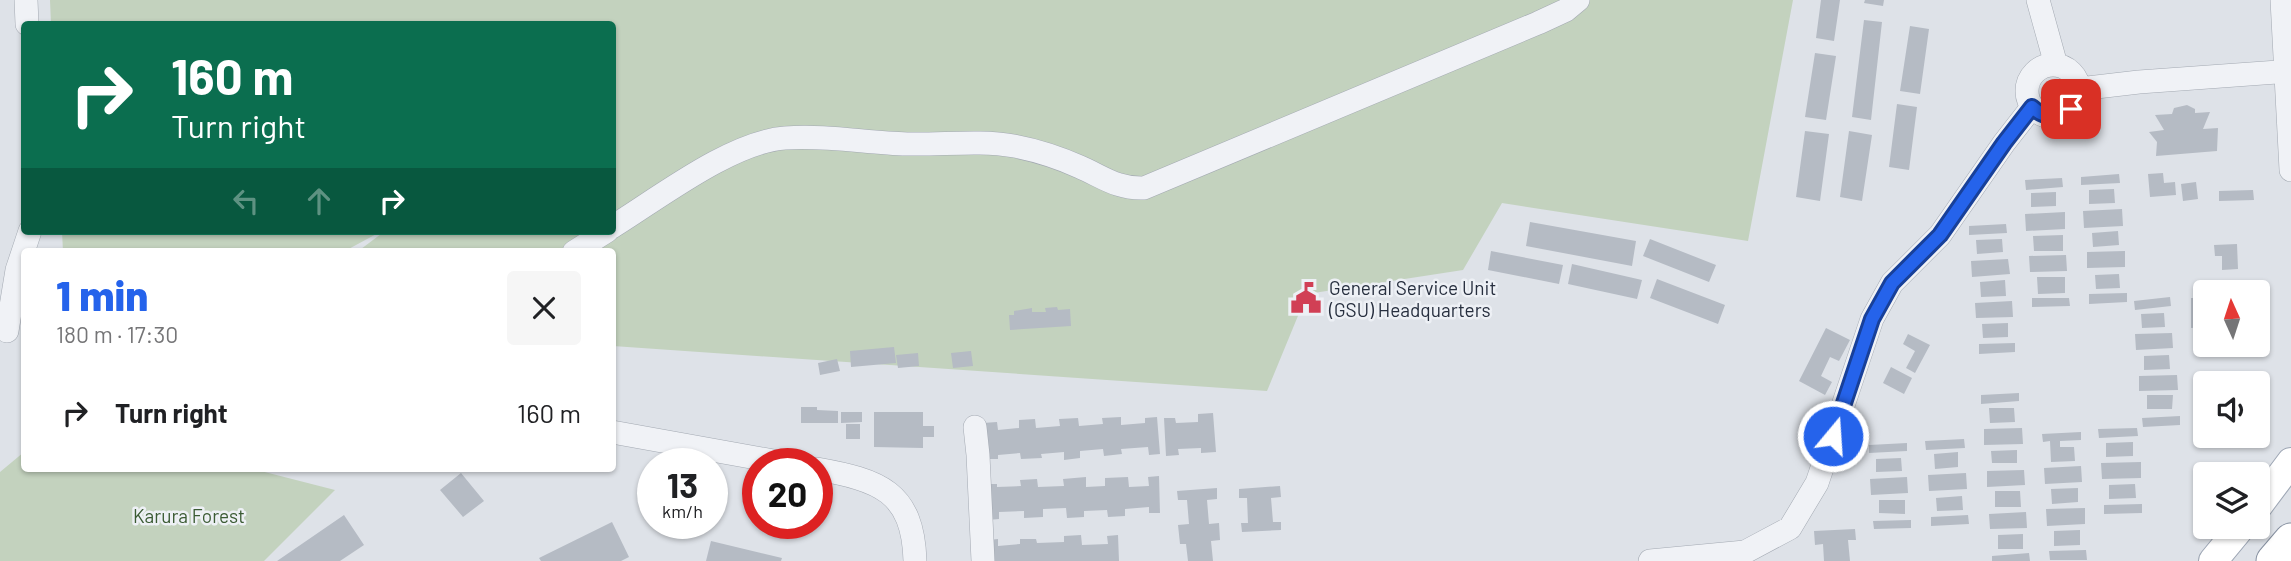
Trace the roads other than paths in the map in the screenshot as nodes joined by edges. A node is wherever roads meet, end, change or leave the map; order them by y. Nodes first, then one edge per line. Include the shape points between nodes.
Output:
1 (26, 0) edge
2 (1578, 0) edge
3 (2038, 0) edge
4 (2282, 0) edge
5 (27, 21) edge
6 (2056, 65) junction
7 (2288, 71) edge
8 (2079, 89) junction
9 (2032, 107) junction
10 (2291, 170) edge
11 (616, 225) edge
12 (601, 235) edge
13 (580, 248) edge
14 (21, 250) edge
15 (8, 277) edge
16 (8, 333) edge
17 (975, 427) dead end
18 (616, 433) edge
19 (742, 455) edge
20 (2288, 463) edge
21 (833, 473) edge
22 (2270, 489) edge
23 (2231, 539) edge
24 (2291, 540) edge
25 (915, 561) edge
26 (983, 561) edge
27 (1650, 561) edge
28 (2213, 561) edge
29 (2273, 561) edge

1 - 5 street
2 - 11 street via 1538,23 1144,188 1114,184 1078,166 1015,146 784,138 752,144 722,158
3 - 6 street
4 - 7 street
6 - 8 street via 2071,74
6 - 9 street via 2039,69 2028,83
7 - 8 street
7 - 10 street
8 - 9 street via 2077,100 2062,116 2040,114
9 - 27 street via 1940,235 1892,283 1872,319 1817,483 1790,528 1745,552
12 - 13 street
14 - 15 street
15 - 16 street
17 - 26 street
18 - 19 street
20 - 22 main road
21 - 25 street via 867,481 888,491 903,506
23 - 28 main road
24 - 29 highway

